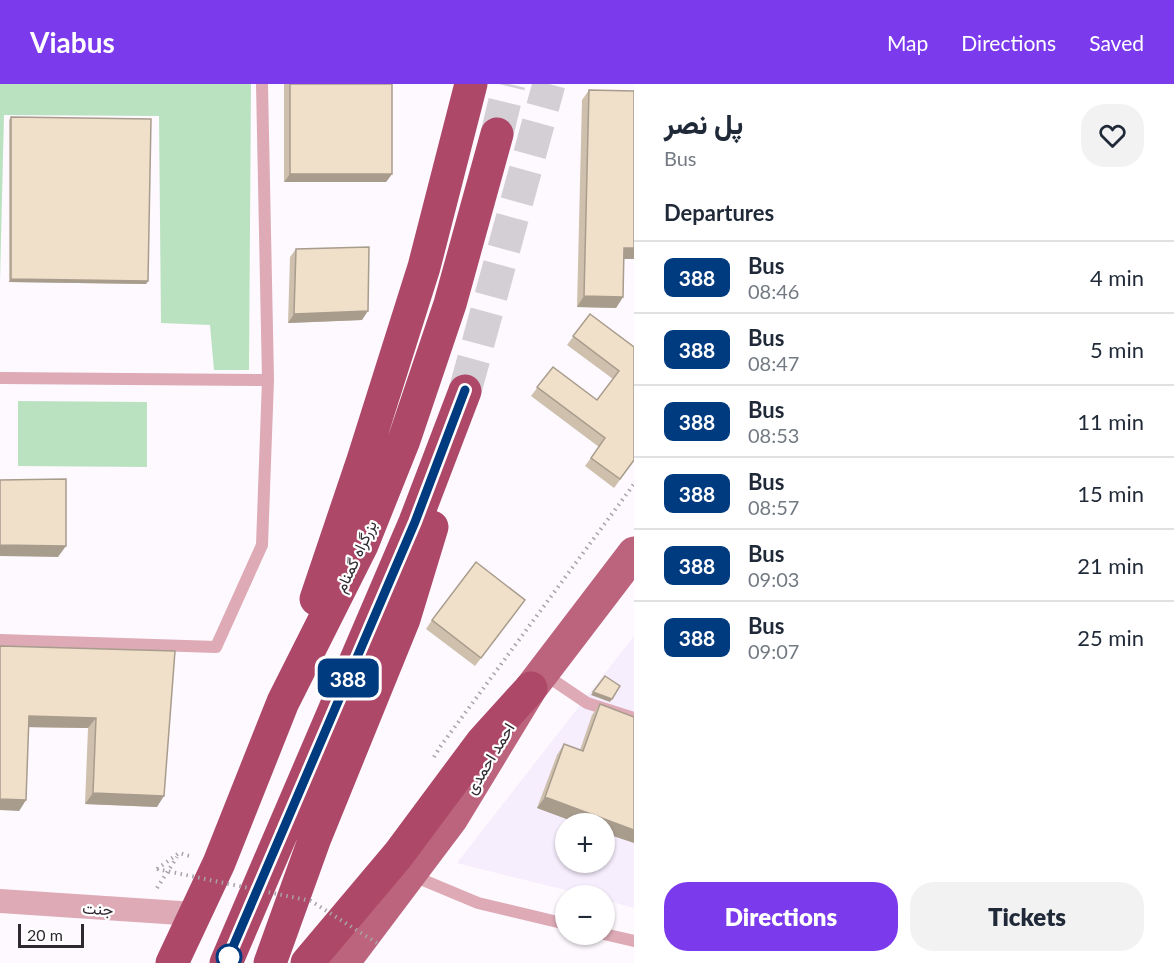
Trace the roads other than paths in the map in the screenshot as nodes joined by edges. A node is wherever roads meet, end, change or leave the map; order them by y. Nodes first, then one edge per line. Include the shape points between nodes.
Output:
1 (261, 84) edge
2 (471, 84) edge
3 (497, 134) tunnel mouth
4 (0, 378) edge
5 (267, 380) junction
6 (634, 553) edge
7 (0, 640) edge
8 (537, 680) junction
9 (283, 702) junction
10 (634, 718) edge
11 (410, 874) junction
12 (0, 901) edge
13 (195, 914) junction
14 (555, 921) edge
15 (615, 937) edge
16 (634, 941) edge
17 (172, 963) edge
18 (226, 963) edge
19 (270, 963) edge
20 (307, 963) edge
21 (343, 963) edge

1 - 5 lane
2 - 9 highway via 424,267
3 - 9 highway, بزرگراه گمنام via 450,304 404,440 362,545
4 - 5 lane
5 - 7 lane via 262,545 216,648
6 - 8 main road, احمد احمدی
8 - 10 lane via 587,703
8 - 11 main road, احمد احمدی via 465,798
8 - 20 highway via 482,741 398,855
9 - 13 highway, بزرگراه گمنام
11 - 14 lane via 478,903
11 - 21 main road, احمد احمدی
12 - 13 street, جنت
13 - 17 highway, بزرگراه گمنام
15 - 16 lane
18 - 19 highway via 415,522 465,390 433,525 404,619 315,838

